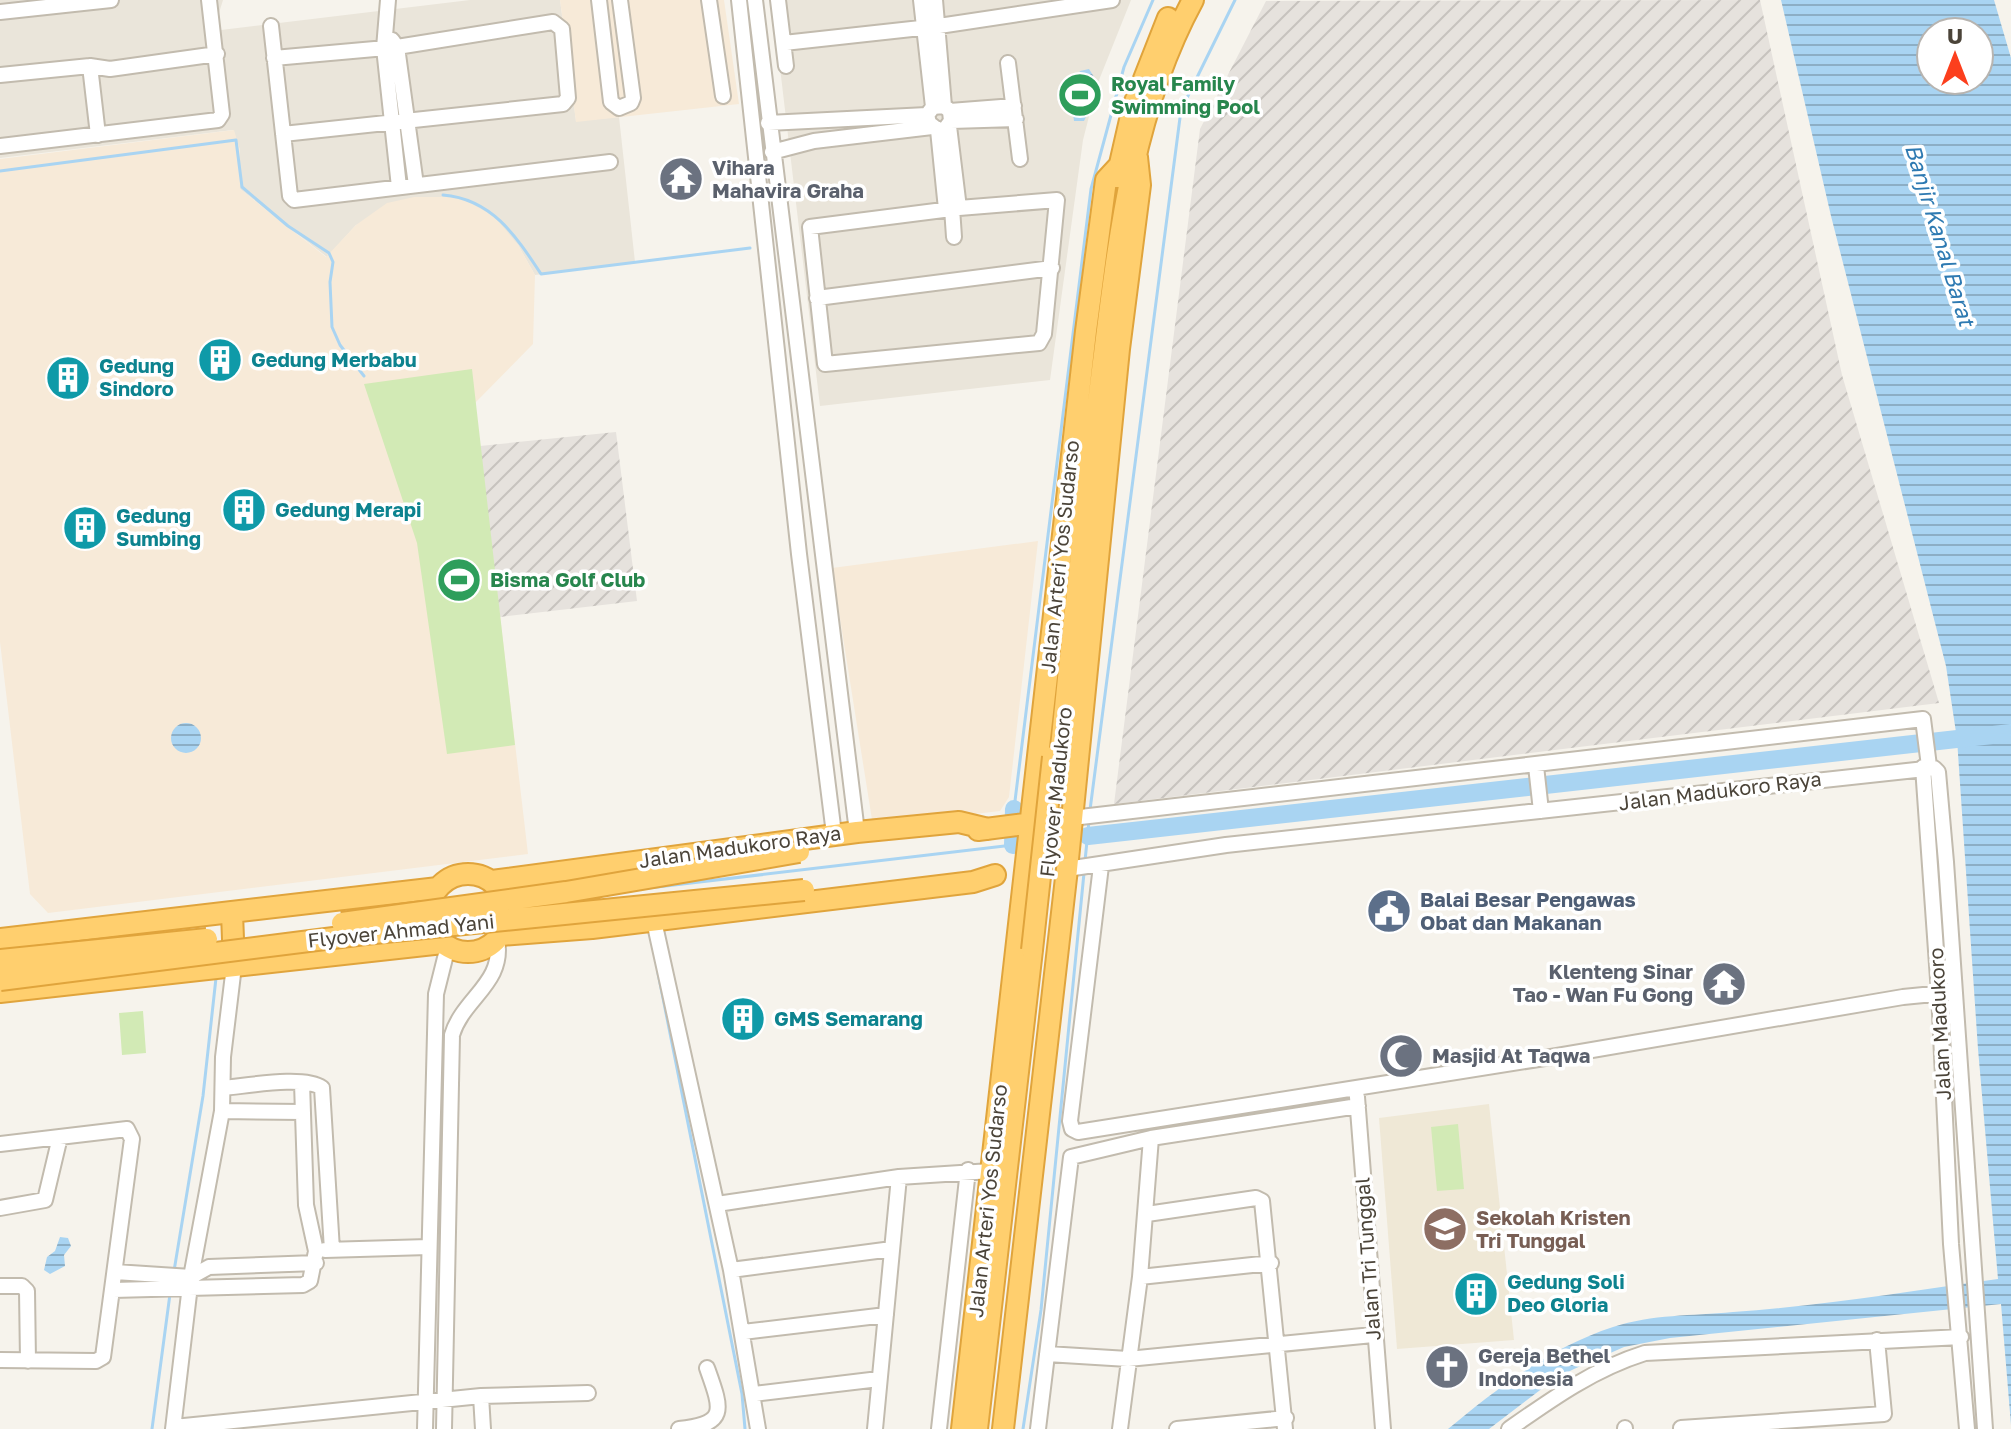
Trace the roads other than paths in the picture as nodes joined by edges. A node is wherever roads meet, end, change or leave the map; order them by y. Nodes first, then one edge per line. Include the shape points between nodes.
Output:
1 (111, 0) edge
2 (209, 0) edge
3 (388, 0) edge
4 (599, 0) edge
5 (620, 0) edge
6 (709, 0) edge
7 (739, 0) edge
8 (755, 0) edge
9 (778, 0) edge
10 (921, 0) edge
11 (935, 0) edge
12 (1112, 0) edge
13 (1177, 0) edge
14 (1193, 0) edge
15 (0, 12) edge
16 (271, 26) dead end
17 (932, 26) junction
18 (389, 42) junction
19 (784, 43) junction
20 (217, 54) junction
21 (274, 58) junction
22 (1008, 63) dead end
23 (90, 66) junction
24 (786, 66) dead end
25 (0, 75) edge
26 (723, 96) dead end
27 (1015, 112) junction
28 (941, 118) junction
29 (399, 120) junction
30 (841, 122) junction
31 (768, 123) junction
32 (810, 123) junction
33 (283, 134) junction
34 (98, 135) junction
35 (843, 138) junction
36 (812, 142) junction
37 (0, 146) edge
38 (772, 152) junction
39 (1137, 157) junction
40 (1020, 159) dead end
41 (610, 162) dead end
42 (1118, 167) junction
43 (416, 185) junction
44 (399, 187) junction
45 (952, 208) junction
46 (954, 237) dead end
47 (1052, 268) junction
48 (817, 298) junction
49 (1924, 725) joint
50 (1056, 757) junction
51 (1927, 764) junction
52 (1537, 770) junction
53 (1540, 806) junction
54 (1079, 818) junction
55 (1030, 824) junction
56 (992, 828) junction
57 (857, 832) junction
58 (834, 834) junction
59 (799, 852) joint
60 (1099, 866) junction
61 (1074, 868) junction
62 (1025, 872) junction
63 (995, 875) junction
64 (492, 881) junction
65 (804, 890) joint
66 (433, 897) junction
67 (232, 922) junction
68 (646, 922) junction
69 (501, 933) junction
70 (0, 939) edge
71 (441, 940) junction
72 (31, 943) junction
73 (1035, 950) junction
74 (0, 960) edge
75 (225, 964) junction
76 (0, 980) edge
77 (36, 983) junction
78 (0, 992) edge
79 (1947, 993) junction
80 (302, 1083) junction
81 (223, 1088) junction
82 (1357, 1089) junction
83 (1358, 1106) junction
84 (222, 1111) junction
85 (303, 1112) junction
86 (60, 1137) junction
87 (1151, 1138) junction
88 (0, 1144) edge
89 (325, 1151) junction
90 (303, 1153) junction
91 (968, 1170) junction
92 (991, 1171) junction
93 (899, 1177) junction
94 (717, 1204) junction
95 (0, 1208) edge
96 (1147, 1214) junction
97 (428, 1247) junction
98 (892, 1249) junction
99 (332, 1250) junction
100 (316, 1257) junction
101 (1271, 1263) junction
102 (731, 1270) junction
103 (115, 1272) junction
104 (1140, 1277) junction
105 (176, 1283) junction
106 (0, 1286) edge
107 (113, 1290) junction
108 (886, 1315) junction
109 (1960, 1328) junction
110 (743, 1332) junction
111 (1373, 1335) junction
112 (1877, 1340) junction
113 (1278, 1344) junction
114 (1047, 1354) junction
115 (1128, 1359) junction
116 (0, 1360) edge
117 (28, 1361) junction
118 (707, 1368) dead end
119 (879, 1379) junction
120 (588, 1393) dead end
121 (754, 1394) junction
122 (481, 1396) junction
123 (444, 1401) junction
124 (425, 1403) junction
125 (1885, 1421) edge
126 (1285, 1424) edge
127 (1254, 1425) edge
128 (1714, 1427) edge
129 (174, 1428) edge
130 (1681, 1428) edge
131 (425, 1429) edge
132 (444, 1429) edge
133 (483, 1429) edge
134 (679, 1429) edge
135 (758, 1429) edge
136 (875, 1429) edge
137 (939, 1429) edge
138 (962, 1429) edge
139 (977, 1429) edge
140 (983, 1429) edge
141 (1003, 1429) edge
142 (1038, 1429) edge
143 (1120, 1429) edge
144 (1177, 1429) edge
145 (1383, 1429) edge
146 (1509, 1429) edge
147 (1967, 1429) edge
148 (1985, 1429) edge

1 - 15 street
2 - 20 street
3 - 18 street
4 - 5 street via 611,102 619,108 633,98
6 - 26 street
7 - 58 street
8 - 31 street
9 - 19 street
10 - 17 street
11 - 17 street
12 - 17 street
13 - 42 highway via 1141,82
14 - 39 highway, Flyover Madukoro via 1158,77
16 - 21 street
17 - 19 street
17 - 28 street
18 - 21 street
18 - 29 street
18 - 29 street via 553,22 562,29 565,103
19 - 24 street
20 - 23 street via 110,69
20 - 34 street via 222,114 215,121
21 - 33 street
22 - 27 street
23 - 25 street
23 - 34 street
27 - 28 street
27 - 40 street
28 - 30 street
28 - 35 street
28 - 45 street
29 - 33 street
29 - 43 street
29 - 44 street
30 - 32 street
30 - 35 street
31 - 32 street
31 - 38 street
32 - 36 street
33 - 44 street via 294,200
34 - 37 street
35 - 36 street
36 - 38 street
38 - 57 street
39 - 50 highway, Flyover Madukoro via 1122,213
39 - 54 highway via 1140,185 1119,349
41 - 43 street
42 - 50 highway, Flyover Madukoro
42 - 55 highway, Jalan Arteri Yos Sudarso via 1106,180
43 - 44 street
45 - 46 street
45 - 47 street via 1057,200
45 - 48 street via 810,227
47 - 48 street
47 - 48 street via 1043,337 1036,344 827,366
49 - 51 street, Jalan Madukoro
49 - 52 street, Jalan Madukoro Raya via 1923,719
50 - 73 highway, Flyover Madukoro, bridge
51 - 53 street, Jalan Madukoro Raya
51 - 79 street, Jalan Madukoro
52 - 53 street
52 - 54 street, Jalan Madukoro Raya
53 - 60 street, Jalan Madukoro Raya
54 - 55 highway, Jalan Madukoro Raya
54 - 61 highway
55 - 56 highway, Jalan Madukoro Raya
55 - 62 highway, Jalan Arteri Yos Sudarso
56 - 57 highway, Jalan Madukoro Raya via 959,822
56 - 59 highway, Jalan Madukoro Raya
57 - 58 highway, Jalan Madukoro Raya
58 - 64 highway, Jalan Madukoro Raya
59 - 74 highway, Flyover Ahmad Yani, bridge via 456,908
60 - 61 street, Jalan Madukoro Raya
60 - 82 street via 1072,1129 1081,1133
61 - 62 highway, Jalan Madukoro Raya
61 - 141 highway
62 - 63 highway, Jalan Madukoro Raya
62 - 92 highway, Jalan Arteri Yos Sudarso
63 - 65 highway, Jalan Madukoro Raya
63 - 68 highway, Jalan Madukoro Raya via 981,881
64 - 66 highway via 465,873 446,880
64 - 69 highway, bridge via 506,901
65 - 76 highway, Flyover Ahmad Yani, bridge via 365,934
66 - 67 highway
66 - 71 highway, bridge
67 - 72 highway
67 - 75 highway
68 - 69 highway, Jalan Madukoro Raya
68 - 94 street
69 - 71 highway via 474,952
69 - 123 street via 497,968 452,1035
70 - 72 highway
71 - 75 highway
71 - 97 street
72 - 77 highway, bridge
73 - 139 highway, Flyover Madukoro
73 - 140 highway, Flyover Madukoro
75 - 77 highway
75 - 81 street
77 - 78 highway
79 - 82 street
79 - 109 street, Jalan Madukoro
79 - 148 street
80 - 81 street
80 - 85 street
80 - 89 street via 322,1088
81 - 84 street
82 - 83 street, Jalan Tri Tunggal
83 - 87 street
83 - 111 street, Jalan Tri Tunggal
84 - 85 street
84 - 105 street
85 - 90 street
86 - 88 street
86 - 95 street via 46,1199
86 - 103 street via 131,1132
87 - 96 street
87 - 114 street via 1071,1157
89 - 90 street
89 - 99 street
90 - 100 street
91 - 92 street
91 - 93 street
91 - 137 street
92 - 138 highway, Jalan Arteri Yos Sudarso
93 - 94 street
93 - 98 street
94 - 102 street
96 - 101 street via 1260,1199
96 - 104 street
97 - 99 street
97 - 124 street
98 - 102 street
98 - 108 street
99 - 100 street
100 - 105 street via 209,1267
100 - 105 street via 312,1278 303,1285
101 - 104 street
101 - 113 street
102 - 110 street
103 - 105 street
103 - 107 street
104 - 115 street
105 - 107 street
105 - 129 street
106 - 117 street via 22,1286 27,1291
107 - 117 street via 101,1360
108 - 110 street
108 - 119 street
109 - 112 street
109 - 147 street
110 - 121 street
111 - 113 street
111 - 145 street, Jalan Tri Tunggal
112 - 125 street
112 - 146 street via 1645,1353 1584,1378
113 - 115 street
113 - 126 street
114 - 115 street
114 - 142 street
115 - 143 street
116 - 117 street
118 - 134 street via 718,1410 715,1419
119 - 121 street
119 - 136 street
120 - 122 street
121 - 135 street
122 - 123 street
122 - 133 street
123 - 124 street
123 - 132 street
124 - 129 street
124 - 131 street
125 - 128 street
126 - 127 street
127 - 144 street
128 - 130 street

